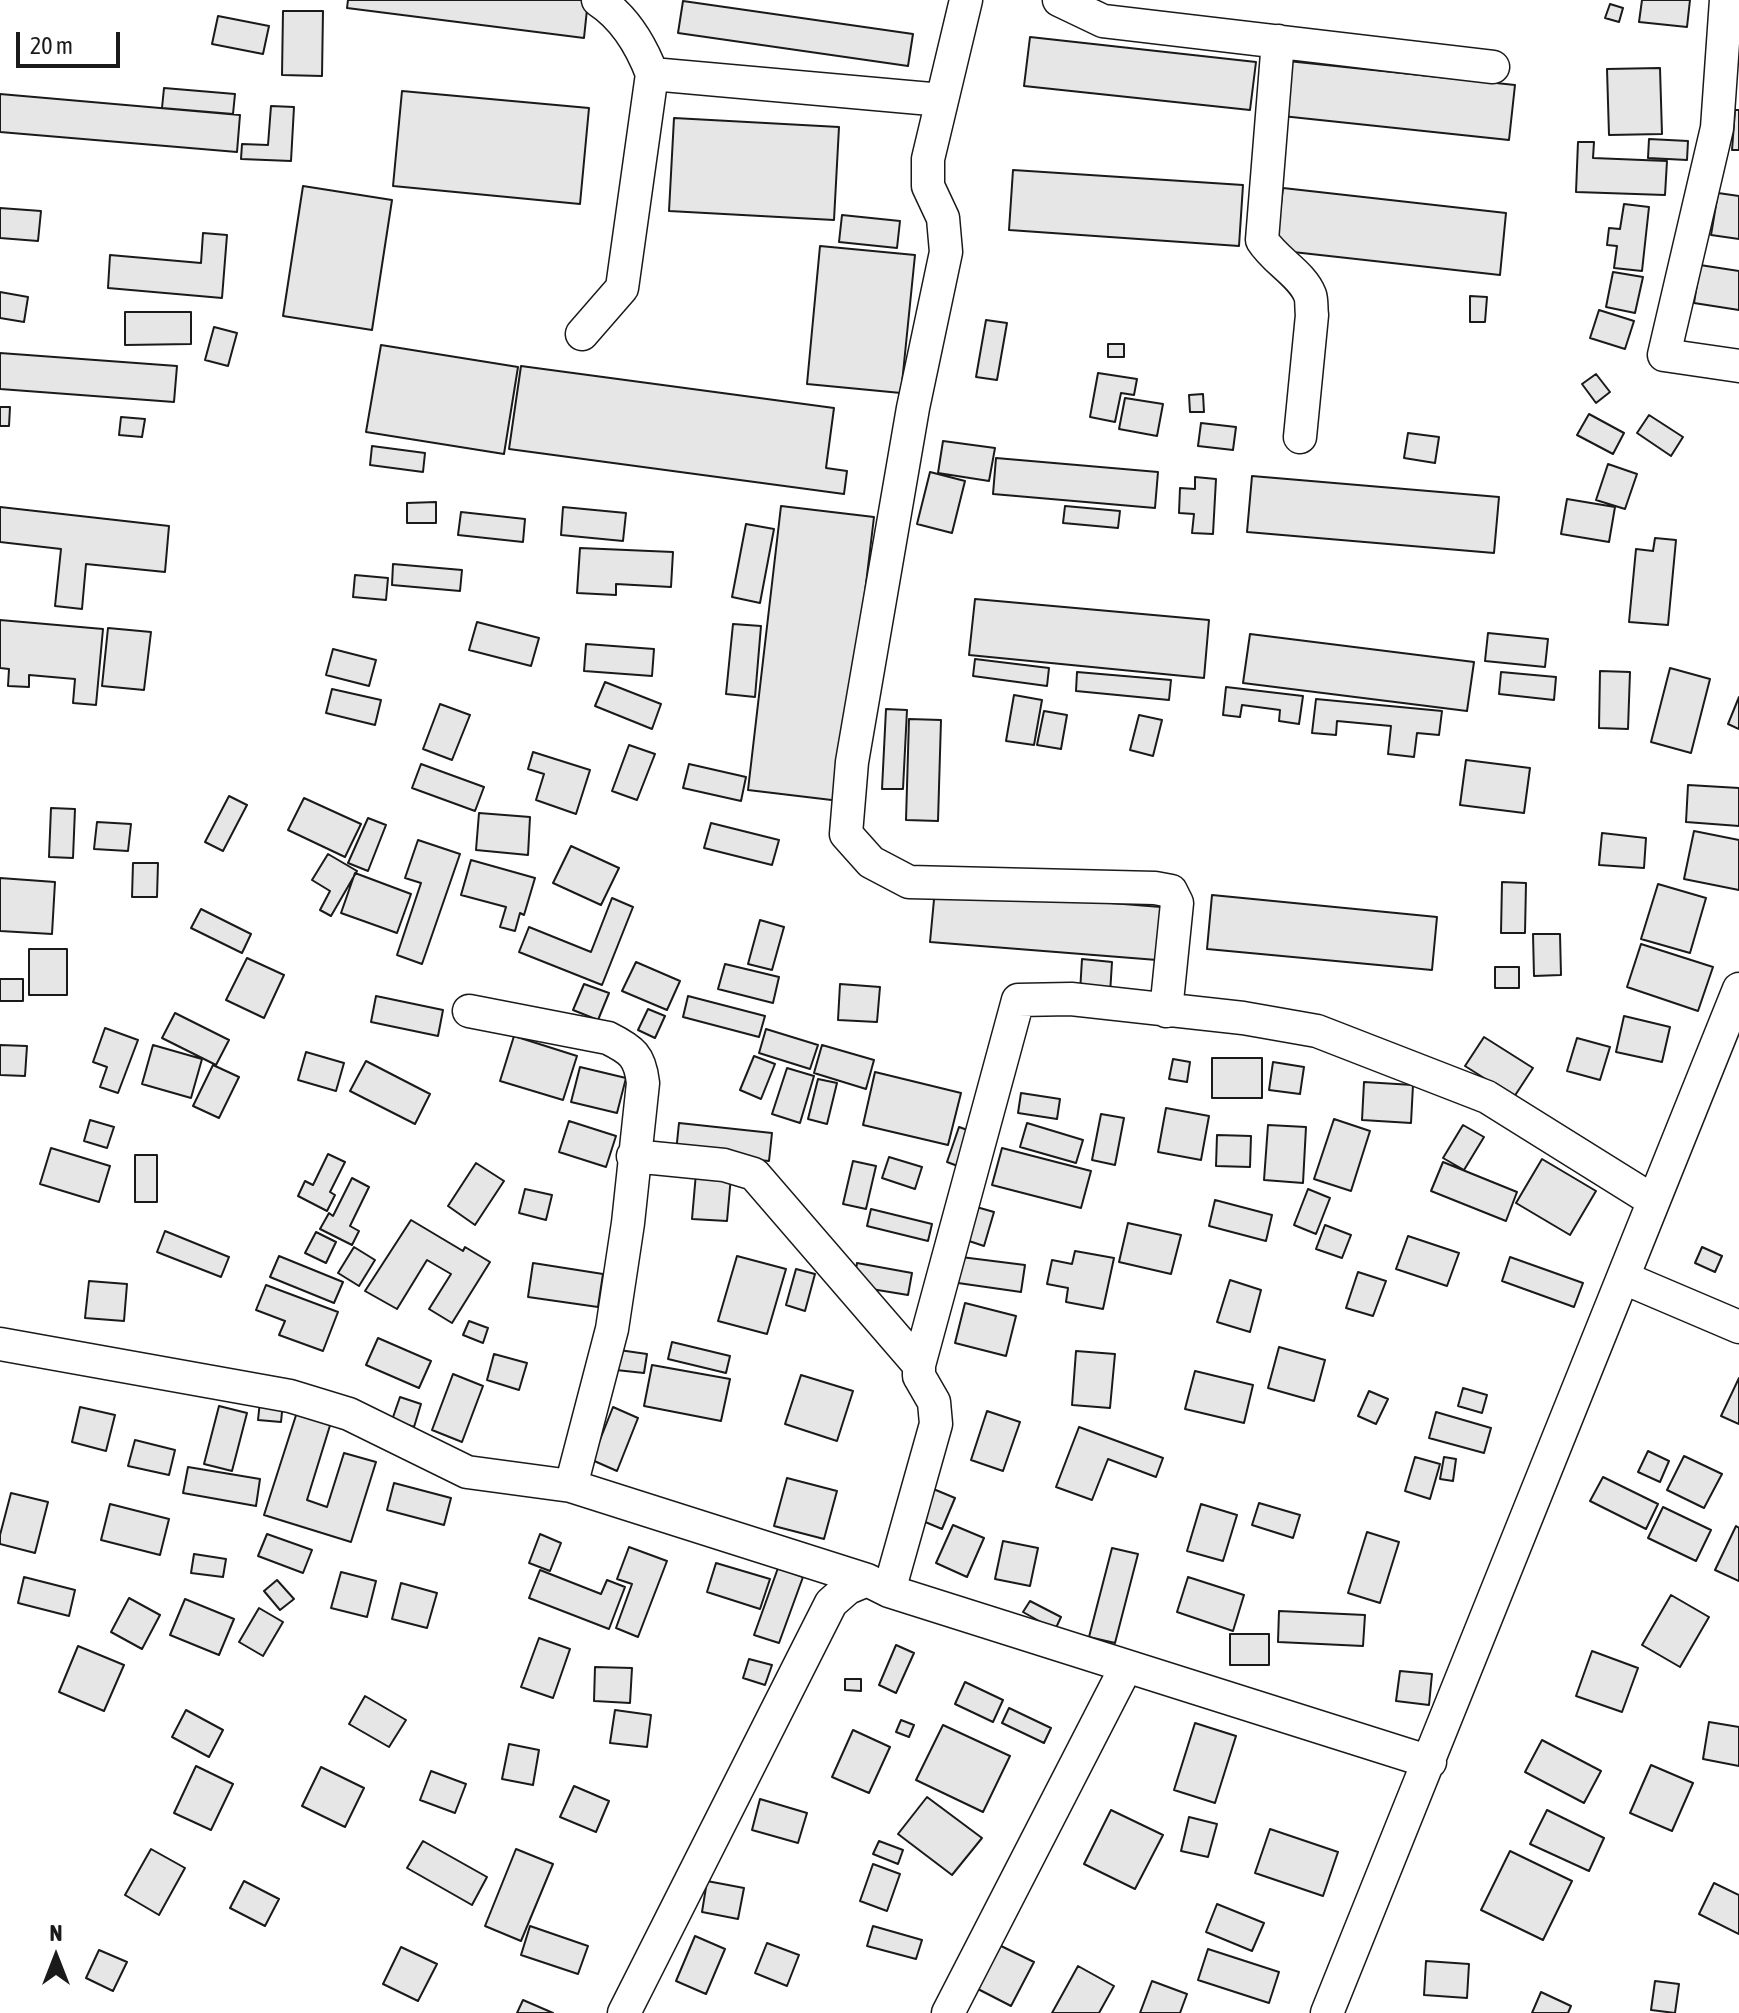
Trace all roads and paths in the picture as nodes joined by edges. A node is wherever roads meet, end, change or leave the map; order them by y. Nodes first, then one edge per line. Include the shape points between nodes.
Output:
1 (598, 0) edge
2 (966, 0) edge
3 (1059, 0) edge
4 (1726, 0) edge
5 (1278, 41) junction
6 (1493, 67) dead end
7 (652, 74) junction
8 (942, 100) junction
9 (582, 334) dead end
10 (1739, 366) edge
11 (1300, 437) dead end
12 (1739, 989) edge
13 (469, 1011) dead end
14 (1166, 1011) junction
15 (633, 1156) junction
16 (1652, 1200) junction
17 (1624, 1278) junction
18 (1739, 1327) edge
19 (0, 1344) edge
20 (919, 1365) junction
21 (571, 1486) junction
22 (878, 1585) junction
23 (1126, 1667) junction
24 (1430, 1762) junction
25 (624, 2013) edge
26 (948, 2013) edge
27 (1327, 2013) edge

1 - 7 street via 642,47
2 - 8 street
3 - 5 street via 1103,21
4 - 10 street via 1717,128 1664,355
5 - 6 street
5 - 11 street via 1262,240 1310,295
7 - 8 street
7 - 9 street via 622,288
8 - 14 street via 928,159 928,186 943,218 946,252 913,408 857,732 846,834 871,862 909,882 1171,891 1177,903
12 - 16 street
13 - 15 street via 608,1038 627,1047 641,1064 643,1083
14 - 16 street via 1317,1031 1487,1097
14 - 20 street via 1071,999 1018,1000
15 - 20 street via 724,1165 754,1174
15 - 21 street via 612,1329
16 - 17 street
17 - 18 street
17 - 24 street
19 - 21 street via 290,1396 349,1414 467,1472
20 - 22 street via 919,1376 934,1402 936,1424
21 - 22 street
22 - 23 street
22 - 25 street via 848,1588 831,1603
23 - 24 street
23 - 26 street
24 - 27 street

